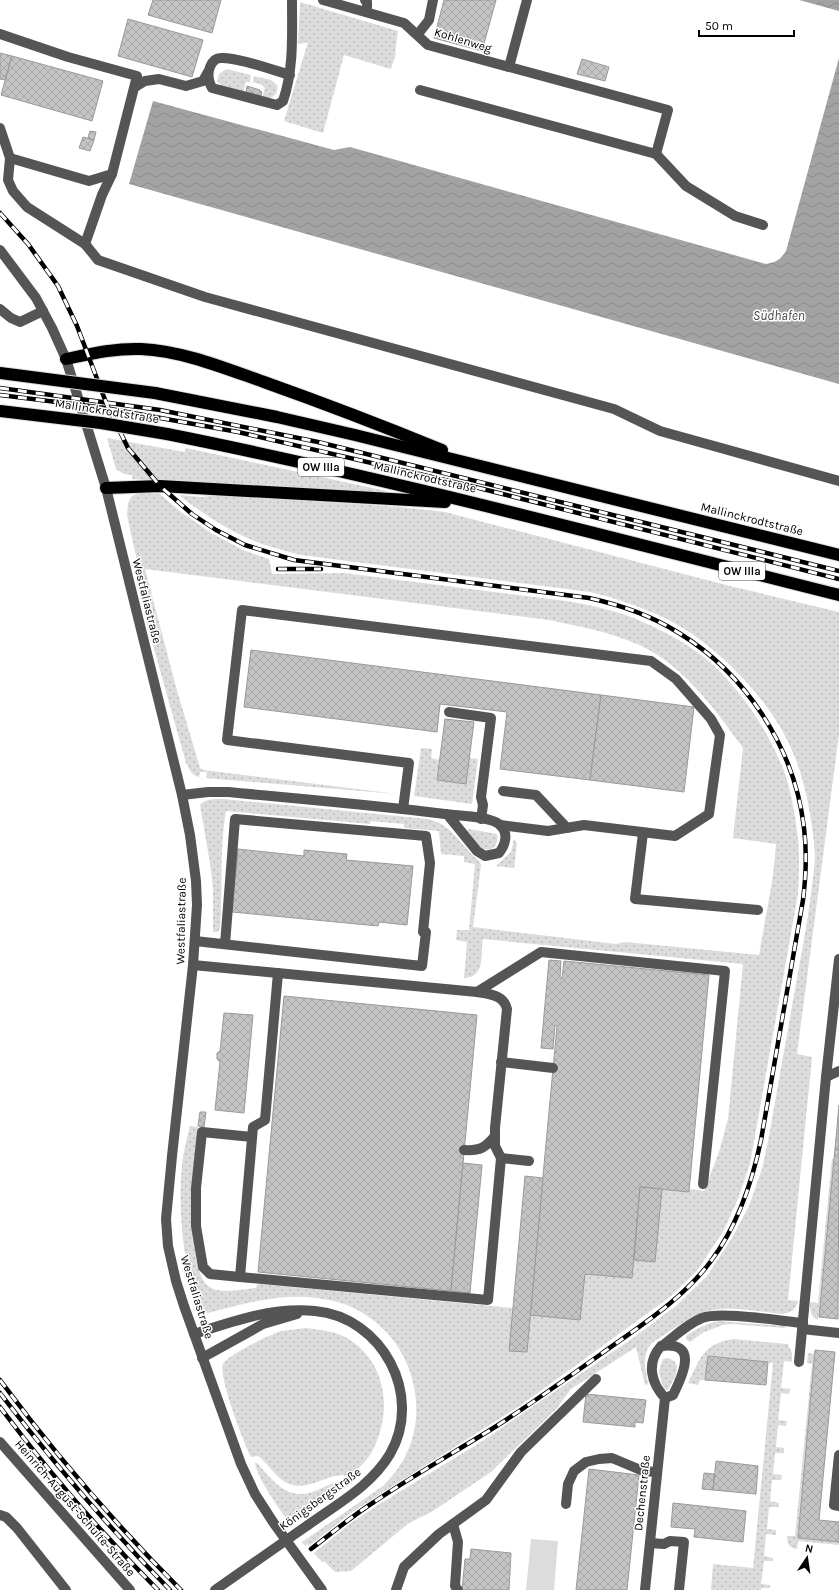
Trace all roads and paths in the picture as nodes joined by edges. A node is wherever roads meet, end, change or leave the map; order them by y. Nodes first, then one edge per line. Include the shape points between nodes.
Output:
1 (292, 0) edge
2 (323, 0) edge
3 (365, 0) edge
4 (433, 0) edge
5 (527, 0) edge
6 (367, 12) junction
7 (0, 34) edge
8 (418, 34) junction
9 (509, 67) junction
10 (208, 72) junction
11 (290, 75) junction
12 (134, 87) junction
13 (420, 90) dead end
14 (0, 128) edge
15 (656, 154) junction
16 (10, 158) junction
17 (112, 174) junction
18 (763, 225) dead end
19 (85, 244) junction
20 (0, 250) edge
21 (0, 309) edge
22 (43, 311) junction
23 (66, 360) junction
24 (0, 373) edge
25 (0, 410) edge
26 (486, 467) junction
27 (839, 480) edge
28 (106, 488) junction
29 (474, 503) junction
30 (787, 542) junction
31 (839, 548) edge
32 (839, 555) edge
33 (839, 595) edge
34 (449, 712) dead end
35 (503, 791) dead end
36 (182, 795) junction
37 (403, 809) junction
38 (448, 814) junction
39 (481, 819) junction
40 (500, 825) junction
41 (567, 828) junction
42 (643, 833) junction
43 (758, 910) dead end
44 (195, 941) junction
45 (225, 944) junction
46 (839, 958) edge
47 (193, 965) junction
48 (278, 973) junction
49 (477, 992) junction
50 (501, 1062) junction
51 (553, 1068) dead end
52 (839, 1071) edge
53 (826, 1077) junction
54 (495, 1136) junction
55 (252, 1137) junction
56 (464, 1150) dead end
57 (501, 1158) junction
58 (529, 1161) dead end
59 (703, 1184) dead end
60 (240, 1277) junction
61 (309, 1311) junction
62 (802, 1326) junction
63 (839, 1333) edge
64 (194, 1334) junction
65 (661, 1346) junction
66 (202, 1358) junction
67 (799, 1362) dead end
68 (596, 1380) dead end
69 (665, 1398) junction
70 (0, 1442) edge
71 (839, 1455) edge
72 (657, 1472) junction
73 (566, 1504) dead end
74 (0, 1505) edge
75 (839, 1506) edge
76 (3, 1516) edge
77 (453, 1524) junction
78 (650, 1543) junction
79 (66, 1590) edge
80 (130, 1590) edge
81 (215, 1590) edge
82 (322, 1590) edge
83 (396, 1590) edge
84 (458, 1590) edge
85 (645, 1590) edge
86 (679, 1590) edge

1 - 11 street
2 - 6 street, Kohlenweg
3 - 6 street
4 - 8 street via 429,20
5 - 9 street
6 - 8 street, Kohlenweg via 404,23
7 - 12 street via 68,57 137,76
8 - 9 street, Kohlenweg via 428,45
9 - 15 street, Kohlenweg via 668,110
10 - 11 street via 212,62 219,58 232,59
10 - 11 street via 212,88 277,105 283,101
10 - 12 street via 203,81 186,86 159,79
12 - 17 street
13 - 15 street
14 - 16 street
15 - 18 street via 686,186 736,216
16 - 17 street via 89,181
16 - 19 street via 8,180 13,191 27,207
17 - 19 street
19 - 27 street via 98,260 205,297 614,409 660,431
20 - 22 street, Westfaliastraße
21 - 22 street via 20,322
22 - 23 street, Westfaliastraße
23 - 26 highway via 126,349 172,354 297,393
23 - 28 street, Westfaliastraße
24 - 26 highway, Mallinckrodtstraße, bridge via 155,394 277,417
25 - 29 highway, Mallinckrodtstraße / OW IIIa, bridge via 167,434 268,454
26 - 30 highway, Mallinckrodtstraße
28 - 29 highway via 160,486
28 - 36 street, Westfaliastraße
29 - 33 highway, Mallinckrodtstraße / OW IIIa
30 - 31 highway
30 - 32 highway, Mallinckrodtstraße
34 - 39 street via 491,718 481,797
35 - 41 street via 536,795
36 - 37 street via 228,792
36 - 44 street, Westfaliastraße via 196,880
37 - 38 street
37 - 42 street via 409,764 227,740 242,610 651,661 676,679 711,719 720,735 709,814 675,836
38 - 39 street
38 - 40 street via 477,851 485,856 499,853 504,847 506,838
39 - 40 street
40 - 41 street via 548,832
41 - 42 street via 584,825
42 - 43 street via 635,899
44 - 45 street
44 - 47 street, Westfaliastraße
45 - 45 street via 422,966 430,864 426,836 235,818
46 - 53 street
47 - 48 street
47 - 64 street, Westfaliastraße via 166,1219 168,1246 176,1281
48 - 49 street
48 - 55 street via 265,1120 253,1127
49 - 50 street via 498,996 505,1003
49 - 59 street via 541,952 724,971
50 - 51 street
50 - 54 street
52 - 53 street
53 - 62 street
54 - 56 street via 485,1147 474,1151
54 - 57 street via 495,1146
55 - 60 street
55 - 60 street via 202,1132 196,1188 196,1226 203,1267 210,1274
57 - 58 street
57 - 60 street via 488,1300
61 - 64 street, Königsbergstraße via 270,1312
61 - 66 street, Königsbergstraße via 263,1324
61 - 81 street, Königsbergstraße, bridge via 326,1313 346,1320 375,1340 389,1359 400,1389 402,1412 394,1446 380,1468 355,1492
62 - 63 street
62 - 65 street via 723,1315 704,1318
62 - 67 street
64 - 66 street, Westfaliastraße
65 - 69 street via 655,1353 652,1374 657,1390
65 - 69 street via 671,1345 681,1349 686,1364 673,1395
66 - 82 street, Westfaliastraße via 241,1464 255,1494
68 - 77 street via 521,1452 486,1500
69 - 72 street, Dechenstraße
70 - 80 street, Heinrich-August-Schulte-Straße
71 - 75 street via 834,1505
72 - 73 street via 643,1471 612,1458 586,1462 574,1471 568,1484
72 - 78 street, Dechenstraße
74 - 76 street
76 - 79 street via 16,1528
77 - 83 street via 404,1567
77 - 84 street via 458,1542 455,1586
78 - 85 street, Dechenstraße
78 - 86 street via 684,1542

